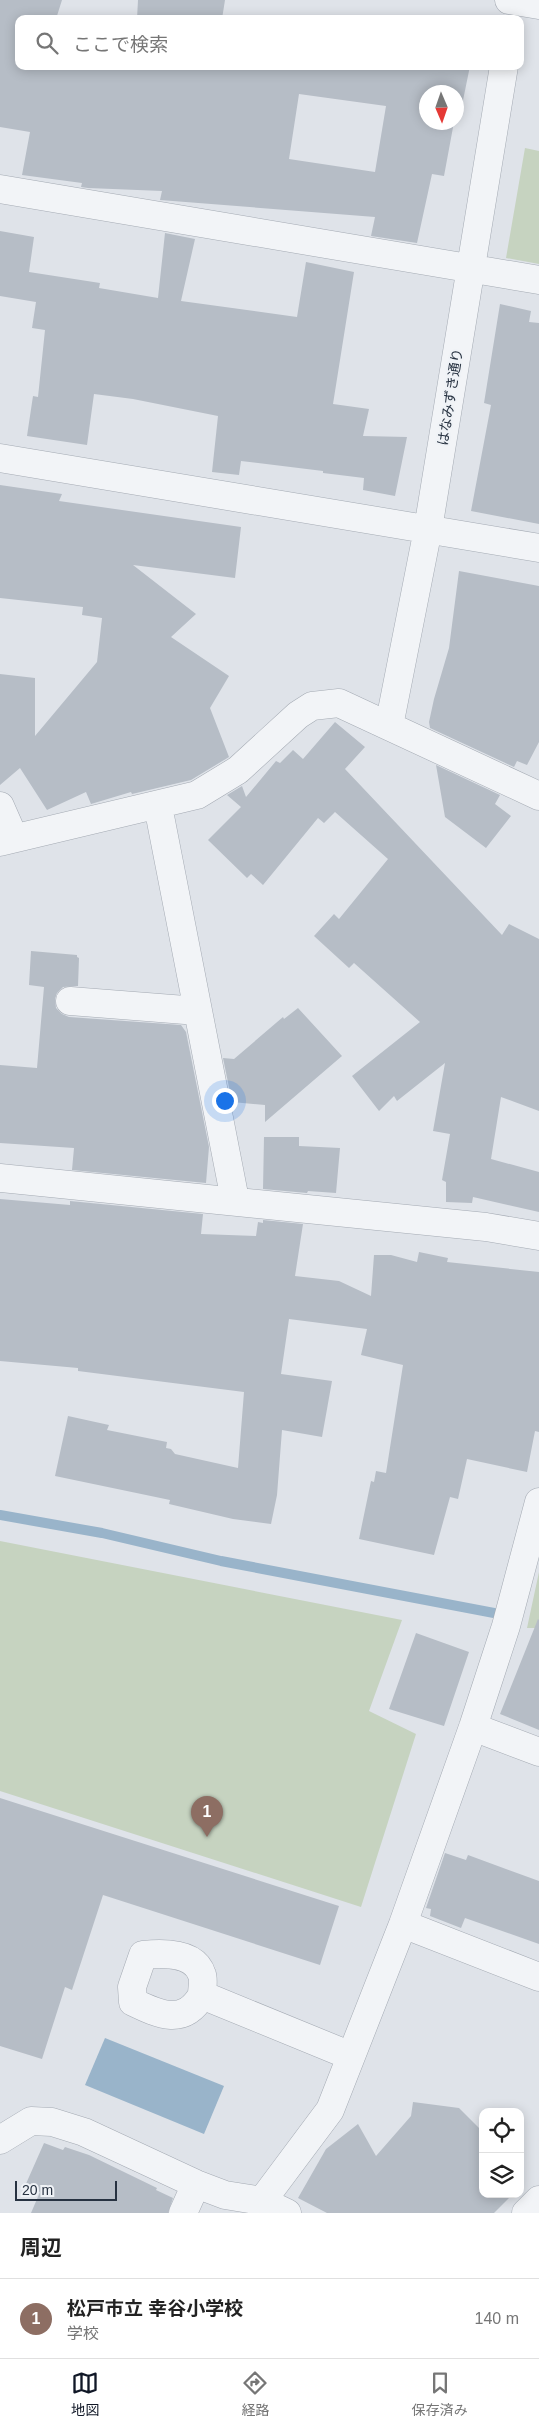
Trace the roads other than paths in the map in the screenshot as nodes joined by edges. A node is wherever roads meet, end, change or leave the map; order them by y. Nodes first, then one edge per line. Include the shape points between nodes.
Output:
1 (503, 70) edge
2 (0, 189) edge
3 (471, 269) junction
4 (539, 280) edge
5 (0, 458) edge
6 (428, 529) junction
7 (539, 548) edge
8 (389, 726) junction
9 (539, 796) edge
10 (0, 806) edge
11 (158, 806) junction
12 (7, 840) edge
13 (70, 1001) dead end
14 (198, 1011) junction
15 (0, 1178) edge
16 (235, 1200) junction
17 (539, 1236) edge
18 (539, 1502) edge
19 (473, 1727) junction
20 (539, 1752) edge
21 (403, 1924) junction
22 (539, 1977) edge
23 (202, 1995) dead end
24 (351, 2056) junction
25 (3, 2144) edge
26 (196, 2184) junction
27 (539, 2200) edge
28 (262, 2201) junction
29 (183, 2213) edge
30 (287, 2213) edge
31 (526, 2213) edge

1 - 3 street, はなみずき通り
2 - 3 street
3 - 4 street
3 - 6 street, はなみずき通り
5 - 6 street
6 - 7 street
6 - 8 street, はなみずき通り
8 - 9 street
8 - 11 street via 339,703 312,706 238,770 197,794
10 - 12 street
11 - 12 street
11 - 14 street
13 - 14 street
14 - 16 street
15 - 16 street
16 - 17 street via 486,1227
18 - 19 street via 506,1626
19 - 20 street
19 - 21 street
21 - 22 street
21 - 24 street
23 - 24 street
24 - 28 street via 330,2110
25 - 26 street via 31,2121 52,2122 84,2132
26 - 28 street via 225,2195
26 - 29 street
27 - 31 street
28 - 30 street

